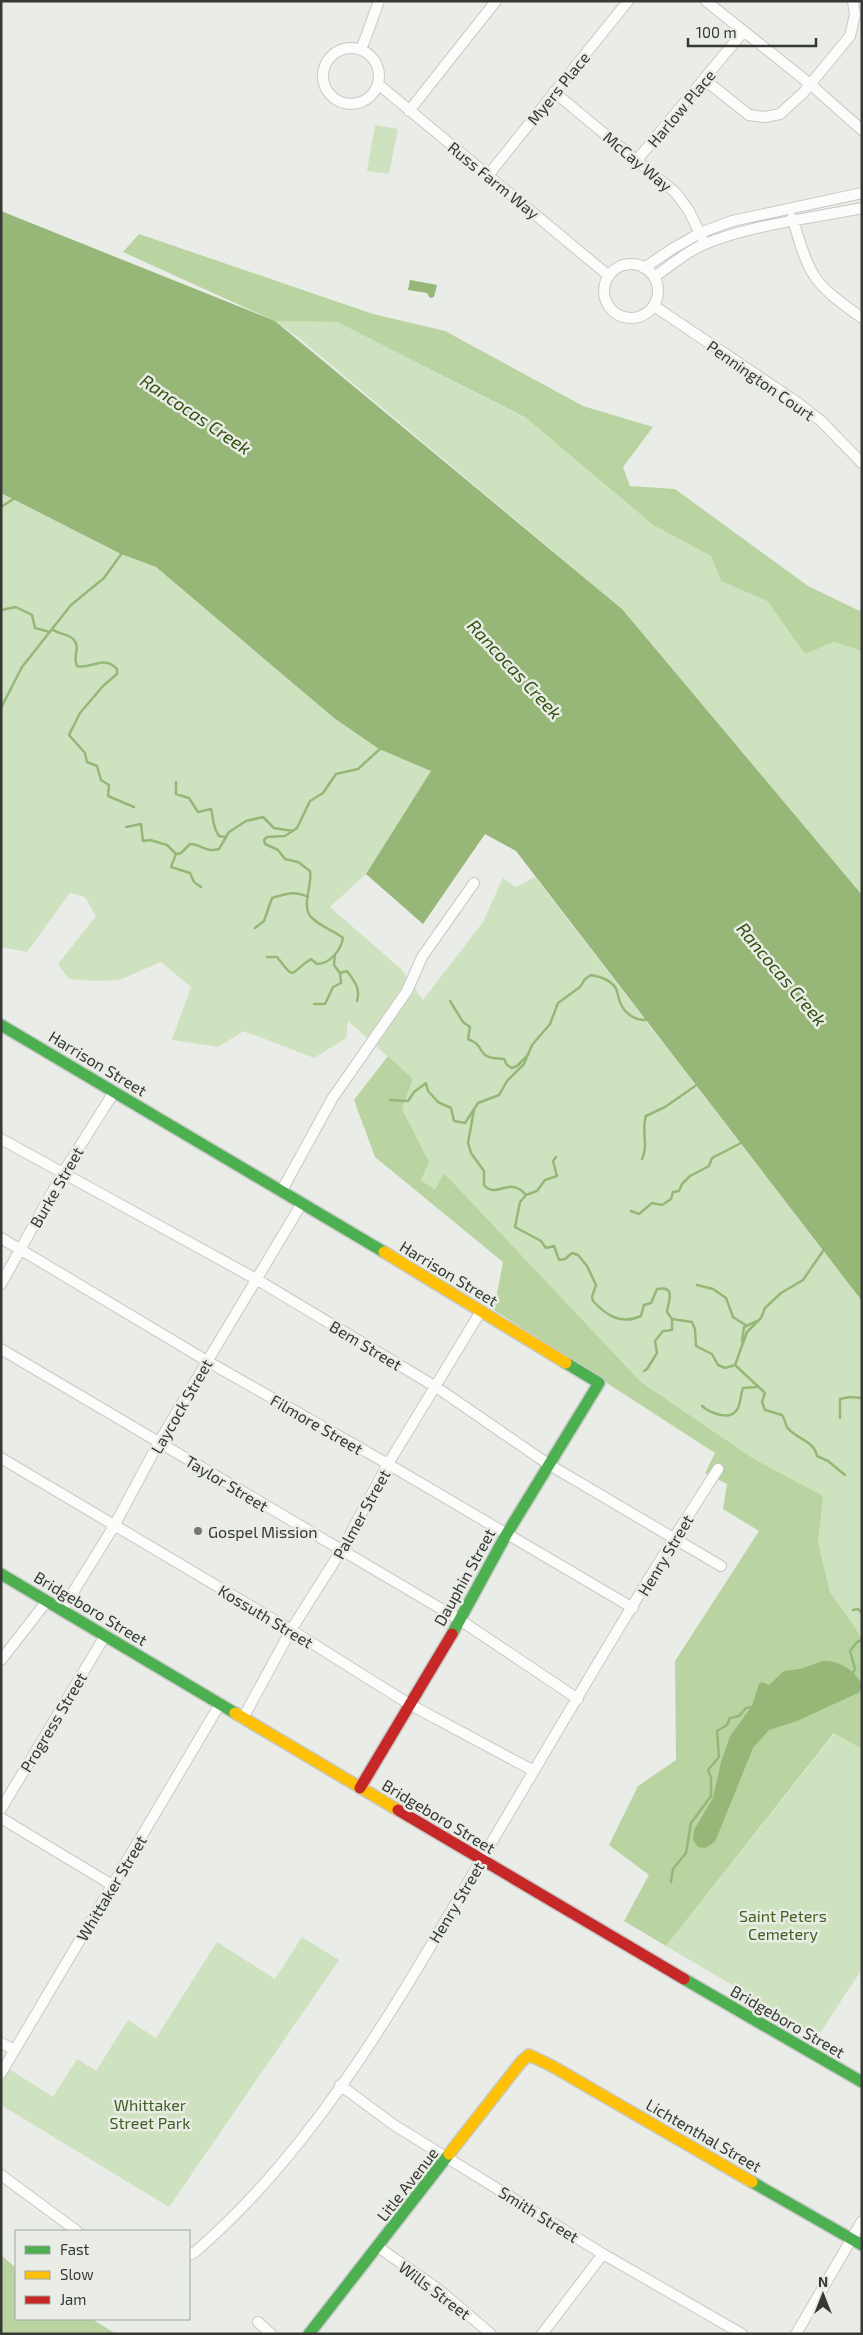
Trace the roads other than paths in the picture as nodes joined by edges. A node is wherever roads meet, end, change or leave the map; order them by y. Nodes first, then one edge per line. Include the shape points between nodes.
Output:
1 (379, 1) edge
2 (496, 1) edge
3 (628, 1) edge
4 (706, 1) edge
5 (853, 1) edge
6 (743, 32) junction
7 (361, 50) junction
8 (705, 80) junction
9 (378, 84) junction
10 (810, 84) junction
11 (554, 92) junction
12 (409, 111) junction
13 (862, 130) edge
14 (637, 160) junction
15 (489, 174) junction
16 (862, 193) edge
17 (862, 208) edge
18 (789, 210) junction
19 (793, 222) junction
20 (700, 233) junction
21 (704, 244) junction
22 (644, 268) junction
23 (609, 276) junction
24 (654, 277) junction
25 (654, 306) junction
26 (862, 318) edge
27 (862, 463) edge
28 (474, 883) dead end
29 (1, 1025) edge
30 (114, 1092) junction
31 (1, 1139) edge
32 (63, 1173) junction
33 (282, 1190) junction
34 (302, 1203) junction
35 (1, 1238) edge
36 (21, 1250) junction
37 (256, 1279) junction
38 (1, 1284) edge
39 (481, 1312) junction
40 (1, 1349) edge
41 (206, 1361) junction
42 (599, 1383) joint
43 (436, 1387) junction
44 (159, 1442) junction
45 (1, 1458) edge
46 (388, 1464) junction
47 (548, 1464) junction
48 (718, 1469) dead end
49 (114, 1526) junction
50 (506, 1535) junction
51 (674, 1537) junction
52 (341, 1551) junction
53 (721, 1566) dead end
54 (1, 1574) edge
55 (47, 1601) junction
56 (632, 1608) junction
57 (62, 1610) junction
58 (460, 1620) junction
59 (291, 1630) junction
60 (105, 1636) junction
61 (1, 1660) edge
62 (578, 1699) junction
63 (220, 1704) junction
64 (409, 1704) junction
65 (243, 1718) junction
66 (534, 1771) junction
67 (360, 1788) junction
68 (1, 1809) edge
69 (1, 1818) edge
70 (482, 1860) junction
71 (112, 1885) junction
72 (1, 2042) edge
73 (15, 2050) junction
74 (530, 2055) joint
75 (1, 2073) edge
76 (862, 2082) edge
77 (340, 2085) junction
78 (448, 2158) junction
79 (1, 2175) edge
80 (862, 2221) edge
81 (76, 2230) edge
82 (857, 2242) edge
83 (378, 2247) junction
84 (190, 2254) edge
85 (603, 2254) junction
86 (258, 2322) dead end
87 (272, 2334) edge
88 (309, 2334) edge
89 (491, 2334) edge
90 (542, 2334) edge
91 (742, 2334) edge
92 (796, 2334) edge

1 - 7 street
2 - 12 street
3 - 11 street, Myers Place
4 - 6 street
5 - 10 street via 855,15 850,36
6 - 8 street, Harlow Place
6 - 10 street
7 - 9 street via 375,62 379,71
7 - 9 street via 347,48 330,57 323,70 326,89 340,101 354,103 370,97
8 - 10 street via 749,115 765,117 780,114 792,106
8 - 14 street, Harlow Place
9 - 12 street, Russ Farm Way
10 - 13 street
11 - 14 street, McCay Way
11 - 15 street, Myers Place
12 - 15 street, Russ Farm Way
14 - 20 street, McCay Way via 676,193
15 - 23 street, Russ Farm Way
16 - 18 street
17 - 19 street
18 - 19 street
18 - 20 street via 732,221
19 - 21 street via 742,232
19 - 26 street via 804,257 815,277
20 - 21 street, McCay Way
20 - 22 street
21 - 24 street
22 - 23 street via 627,265
22 - 24 street
23 - 25 street via 604,294 615,313 634,318 646,314
24 - 25 street via 658,290
25 - 27 street, Pennington Court via 798,403 821,421
28 - 33 street via 422,956 407,991 332,1099
29 - 30 street, Harrison Street
30 - 32 street, Burke Street
30 - 33 street, Harrison Street
31 - 32 street, Bem Street
32 - 36 street, Burke Street
32 - 37 street, Bem Street
33 - 34 street, Harrison Street
34 - 37 street, Laycock Street
34 - 39 street, Harrison Street
35 - 36 street, Filmore Street
36 - 38 street, Burke Street
36 - 41 street, Filmore Street
37 - 41 street, Laycock Street
37 - 43 street, Bem Street
39 - 42 street, Harrison Street
39 - 43 street, Palmer Street
40 - 44 street, Taylor Street
41 - 44 street, Laycock Street
41 - 46 street, Filmore Street
42 - 47 street, Dauphin Street
43 - 46 street, Palmer Street
43 - 47 street, Bem Street
44 - 49 street, Laycock Street
44 - 52 street, Taylor Street
45 - 49 street, Kossuth Street
46 - 50 street, Filmore Street
46 - 52 street, Palmer Street
47 - 50 street, Dauphin Street
47 - 51 street, Bem Street
48 - 51 street, Henry Street
49 - 57 street, Laycock Street
49 - 59 street, Kossuth Street
50 - 56 street, Filmore Street
50 - 58 street, Dauphin Street
51 - 53 street, Bem Street
51 - 56 street, Henry Street
52 - 58 street, Taylor Street
52 - 59 street, Palmer Street
54 - 55 street, Bridgeboro Street
55 - 57 street, Bridgeboro Street
55 - 61 street
56 - 62 street, Henry Street
57 - 60 street, Bridgeboro Street
58 - 62 street, Taylor Street
58 - 64 street, Dauphin Street
59 - 64 street, Kossuth Street
59 - 65 street, Palmer Street
60 - 63 street, Bridgeboro Street
60 - 68 street, Progress Street
62 - 66 street, Henry Street
63 - 65 street, Bridgeboro Street
63 - 71 street, Whittaker Street
64 - 66 street, Kossuth Street
64 - 67 street, Dauphin Street
65 - 67 street, Bridgeboro Street
66 - 70 street, Henry Street
67 - 70 street, Bridgeboro Street
69 - 71 street
70 - 76 street, Bridgeboro Street
70 - 77 street, Henry Street via 386,2021
71 - 73 street, Whittaker Street
72 - 73 street
73 - 75 street, Whittaker Street
74 - 78 street, Litle Avenue via 521,2062
74 - 82 street, Lichtenthal Street
77 - 78 street, Smith Street via 394,2125
77 - 84 street, Henry Street via 283,2162 230,2222
78 - 83 street, Litle Avenue
78 - 85 street, Smith Street
79 - 81 street
80 - 82 street
82 - 92 street
83 - 88 street, Litle Avenue
83 - 89 street, Wills Street via 438,2289
85 - 90 street
85 - 91 street, Smith Street
86 - 87 street

